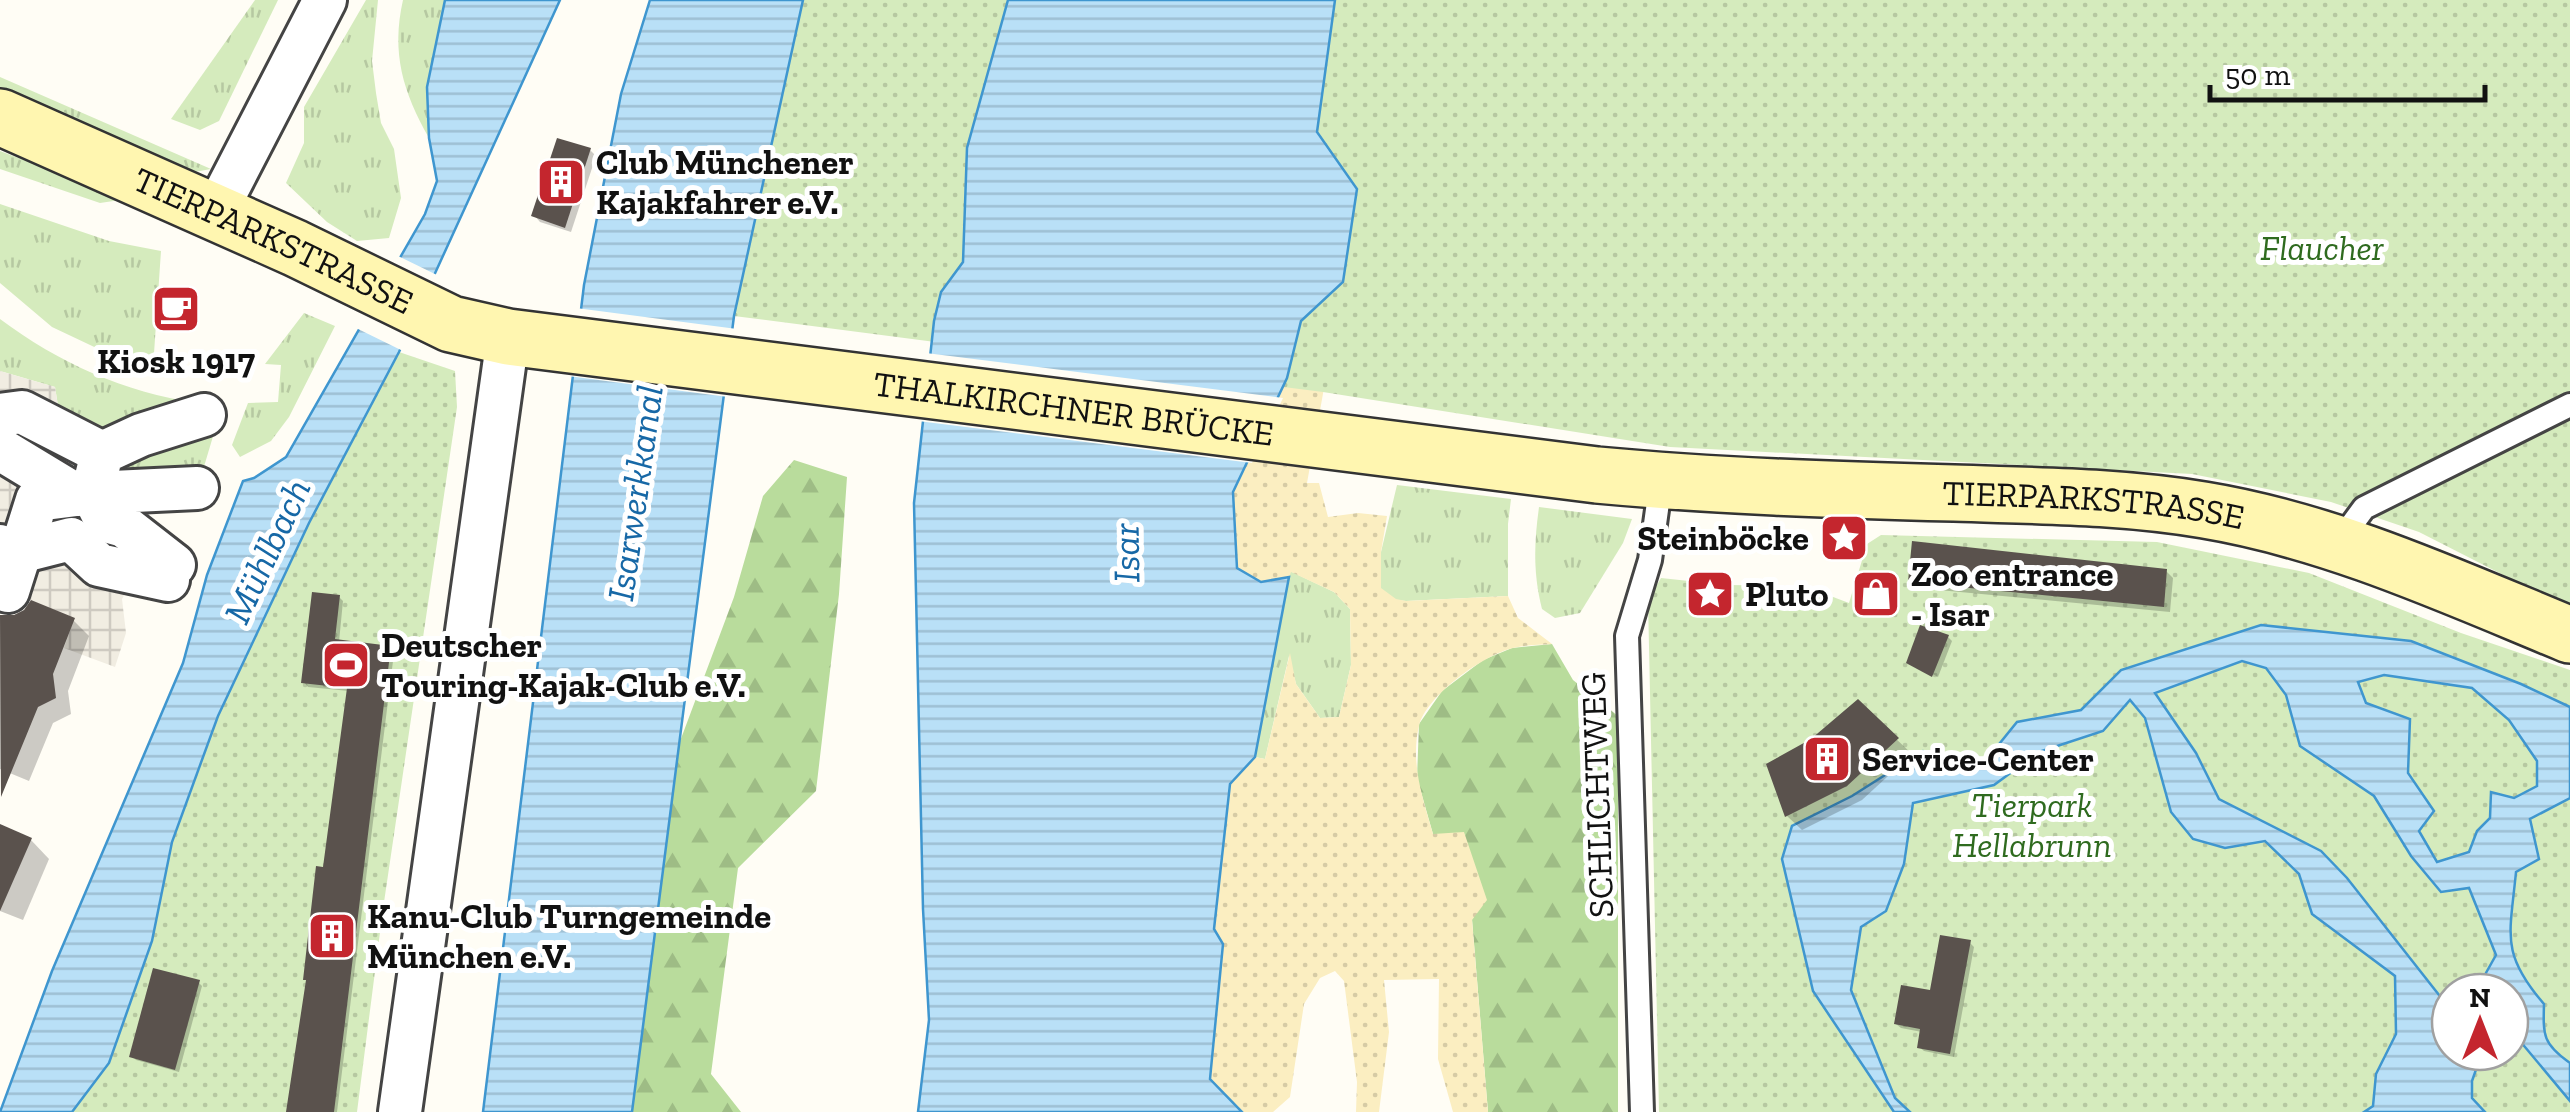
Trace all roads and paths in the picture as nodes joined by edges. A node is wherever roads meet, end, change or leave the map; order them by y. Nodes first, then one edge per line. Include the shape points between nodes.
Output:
1 (325, 0) edge
2 (0, 118) edge
3 (215, 213) junction
4 (530, 340) junction
5 (2570, 405) edge
6 (0, 415) edge
7 (204, 415) dead end
8 (0, 449) edge
9 (1597, 475) joint
10 (1661, 481) junction
11 (198, 488) dead end
12 (69, 498) edge
13 (2337, 545) junction
14 (9, 563) edge
15 (171, 573) dead end
16 (2570, 635) edge
17 (400, 1112) edge
18 (1642, 1112) edge

1 - 3 street
2 - 3 street, TIERPARKSTRASSE
3 - 4 street, TIERPARKSTRASSE via 452,324
4 - 9 street, THALKIRCHNER BRÜCKE
4 - 17 street
5 - 13 lane via 2364,508
6 - 12 street via 22,412
7 - 12 street via 140,435
8 - 12 street
9 - 10 street, TIERPARKSTRASSE
10 - 13 street, TIERPARKSTRASSE via 2134,501 2262,522
10 - 18 lane, SCHLICHTWEG via 1650,560 1626,636
11 - 12 street
12 - 14 street
12 - 15 street via 99,565
13 - 16 street, TIERPARKSTRASSE

